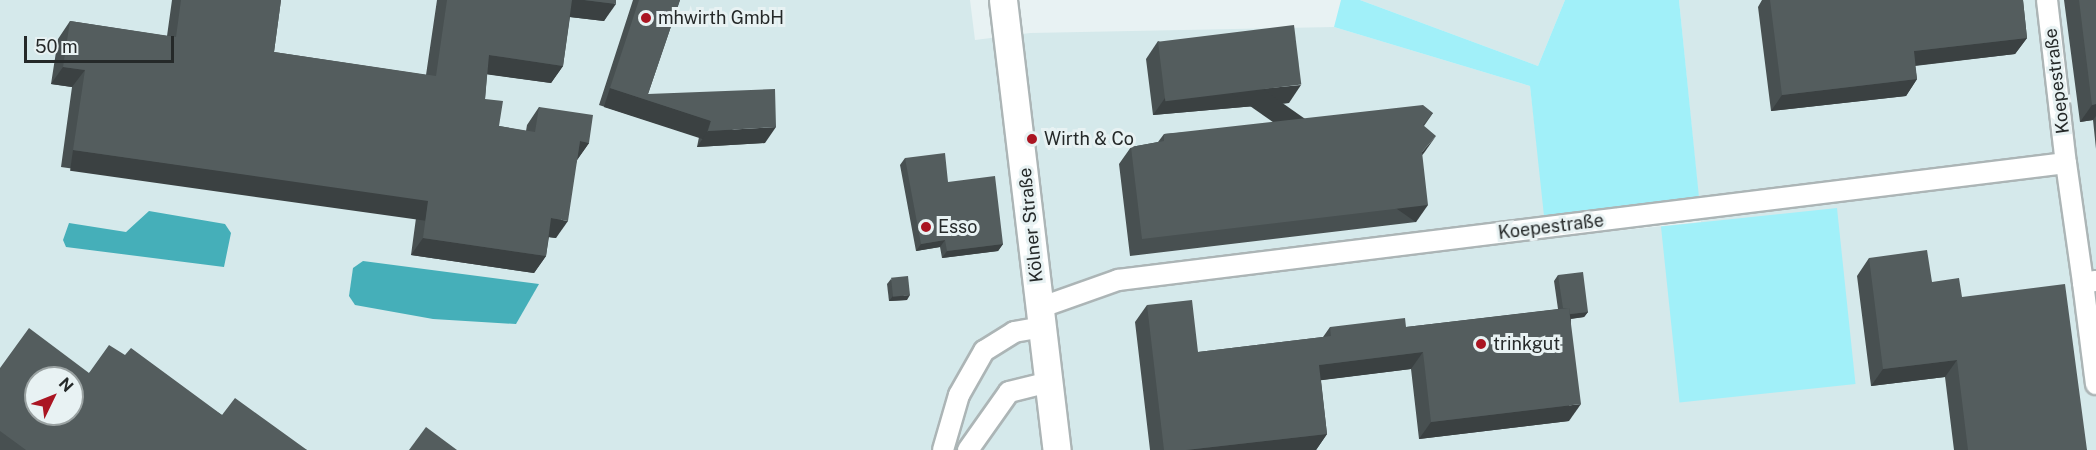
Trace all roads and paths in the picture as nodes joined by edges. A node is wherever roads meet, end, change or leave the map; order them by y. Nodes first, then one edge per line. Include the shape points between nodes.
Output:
1 (1003, 0) edge
2 (2046, 0) edge
3 (2067, 163) junction
4 (2090, 282) edge
5 (1040, 318) junction
6 (1049, 382) junction
7 (2096, 384) edge
8 (943, 450) edge
9 (968, 450) edge
10 (1057, 450) edge

1 - 5 main road, Kölner Straße
2 - 3 street, Koepestraße
3 - 4 street, Koepestraße
3 - 5 street, Koepestraße via 1118,280
4 - 7 street, Koepestraße
5 - 6 main road, Kölner Straße
5 - 8 street, Koepestraße via 984,351 959,395
6 - 9 street via 1009,392
6 - 10 main road, Kölner Straße

